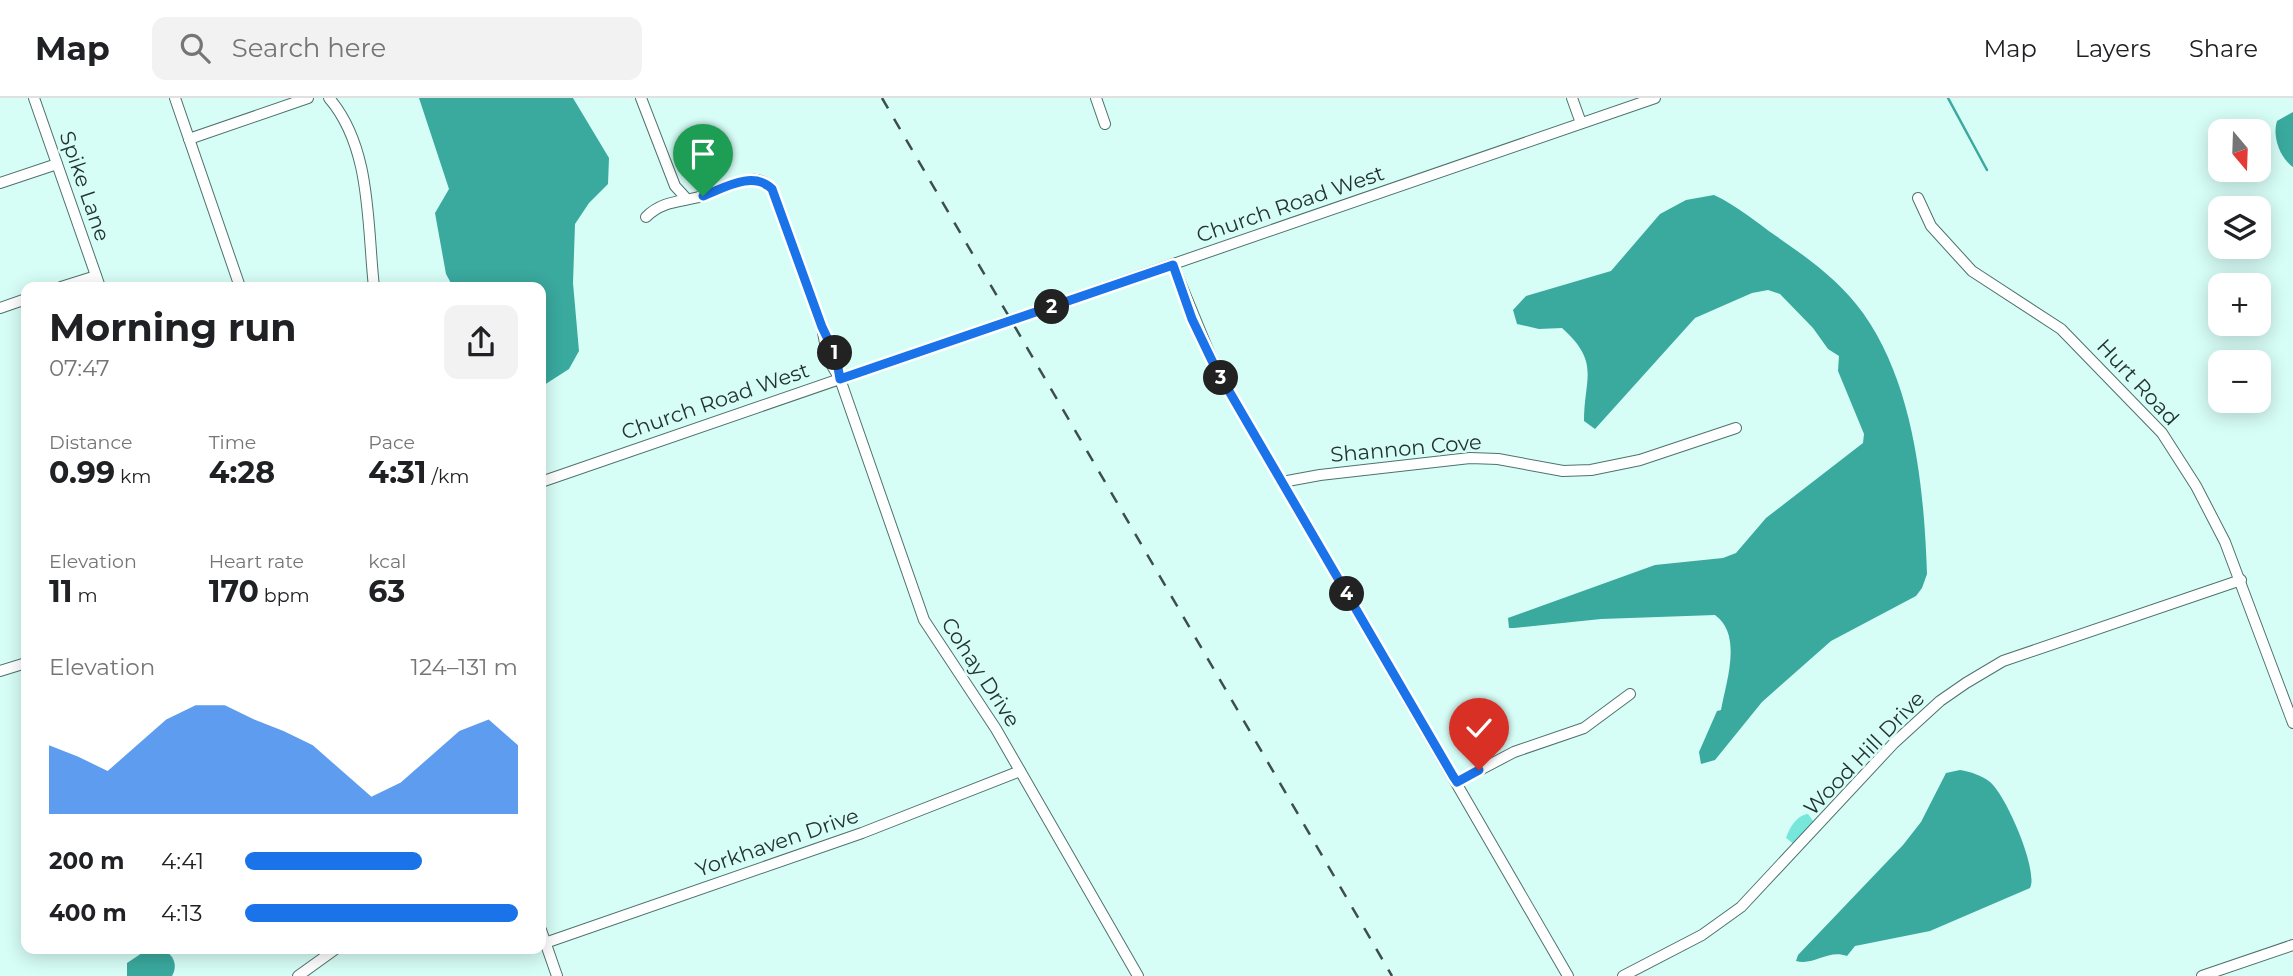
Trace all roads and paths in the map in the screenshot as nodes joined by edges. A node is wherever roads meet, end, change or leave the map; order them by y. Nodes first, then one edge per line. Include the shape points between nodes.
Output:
1 (34, 98) edge
2 (175, 98) edge
3 (308, 98) edge
4 (329, 98) edge
5 (641, 98) edge
6 (1096, 98) edge
7 (1572, 98) edge
8 (1656, 98) edge
9 (1581, 123) junction
10 (1105, 124) dead end
11 (189, 139) junction
12 (57, 164) junction
13 (0, 183) edge
14 (685, 197) junction
15 (1918, 198) dead end
16 (646, 217) dead end
17 (1173, 265) junction
18 (98, 281) edge
19 (238, 282) edge
20 (373, 282) edge
21 (21, 301) edge
22 (0, 308) edge
23 (838, 374) junction
24 (1736, 428) dead end
25 (546, 480) edge
26 (1282, 482) junction
27 (2241, 580) junction
28 (21, 665) edge
29 (0, 671) edge
30 (1630, 694) dead end
31 (2293, 723) edge
32 (1020, 771) junction
33 (1457, 782) junction
34 (546, 943) edge
35 (2293, 945) edge
36 (546, 946) edge
37 (329, 954) edge
38 (298, 976) edge
39 (557, 976) edge
40 (1138, 976) edge
41 (1568, 976) edge
42 (1623, 976) edge
43 (2202, 976) edge

1 - 12 street, Spike Lane
2 - 11 street
3 - 11 street
4 - 20 street via 341,112 362,170
5 - 14 street via 675,186
6 - 10 street
7 - 9 street
8 - 9 street, Church Road West
9 - 17 street, Church Road West
11 - 19 street
12 - 13 street
12 - 18 street, Spike Lane
14 - 16 street
14 - 23 street, Cohay Drive via 703,196 750,180 769,186 822,327 828,359
15 - 27 street, Hurt Road via 1931,226 1972,271 2061,329 2162,433 2208,507
17 - 23 street, Church Road West
17 - 26 street via 1215,367
21 - 22 street
23 - 25 street, Church Road West
23 - 32 street, Cohay Drive via 919,609
24 - 26 street, Shannon Cove via 1640,460 1591,470 1563,471 1470,458
26 - 33 street
27 - 31 street, Hurt Road
27 - 42 street, Wood Hill Drive via 2003,661 1966,683 1894,743 1741,908 1702,935
28 - 29 street
30 - 33 street via 1584,728 1514,752
32 - 34 street, Yorkhaven Drive via 919,812
32 - 40 street, Cohay Drive
33 - 41 street
35 - 43 street
36 - 39 street
37 - 38 street

